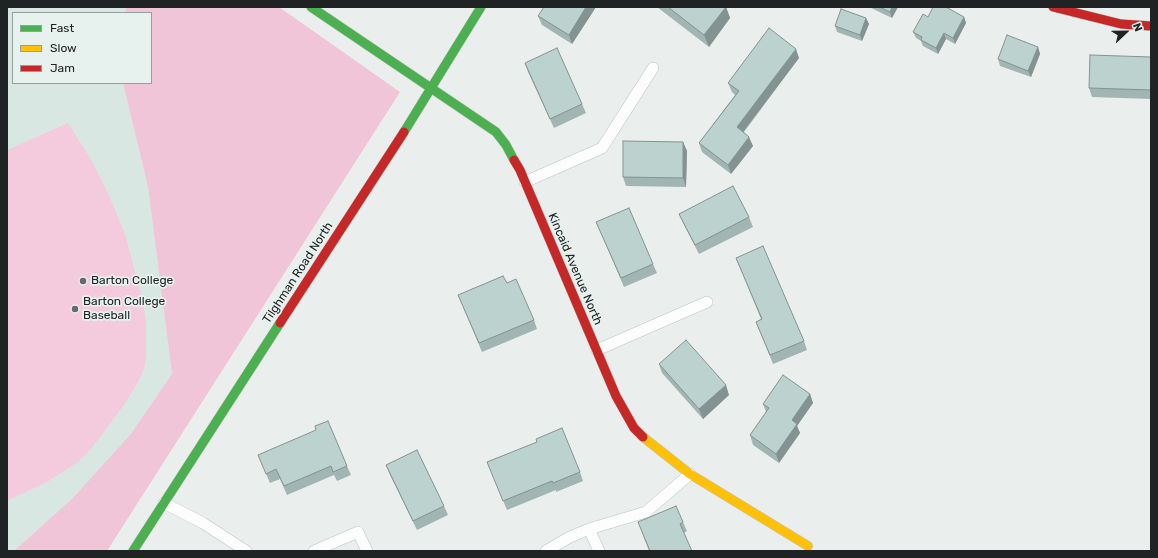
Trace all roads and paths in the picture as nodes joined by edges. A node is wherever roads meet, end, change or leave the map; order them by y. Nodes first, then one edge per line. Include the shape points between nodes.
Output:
1 (312, 7) edge
2 (482, 7) edge
3 (1053, 7) edge
4 (1151, 26) edge
5 (653, 68) dead end
6 (432, 88) junction
7 (525, 182) junction
8 (707, 302) dead end
9 (597, 350) junction
10 (690, 474) junction
11 (164, 503) junction
12 (589, 529) junction
13 (808, 546) dead end
14 (133, 551) edge
15 (246, 551) edge
16 (314, 551) edge
17 (367, 551) edge
18 (546, 551) edge
19 (599, 551) edge

1 - 6 street, Kincaid Avenue North
2 - 6 street, Tilghman Road North
3 - 4 street via 1121,24
5 - 7 lane via 602,148
6 - 7 street, Kincaid Avenue North via 496,132 506,145
6 - 11 street, Tilghman Road North
7 - 9 street, Kincaid Avenue North
8 - 9 lane
9 - 10 street, Kincaid Avenue North via 616,396 634,428 647,442
10 - 12 lane via 646,512
10 - 13 street, Kincaid Avenue North
11 - 14 street, Tilghman Road North
11 - 15 lane
12 - 18 lane
12 - 19 lane
16 - 17 lane via 358,532

